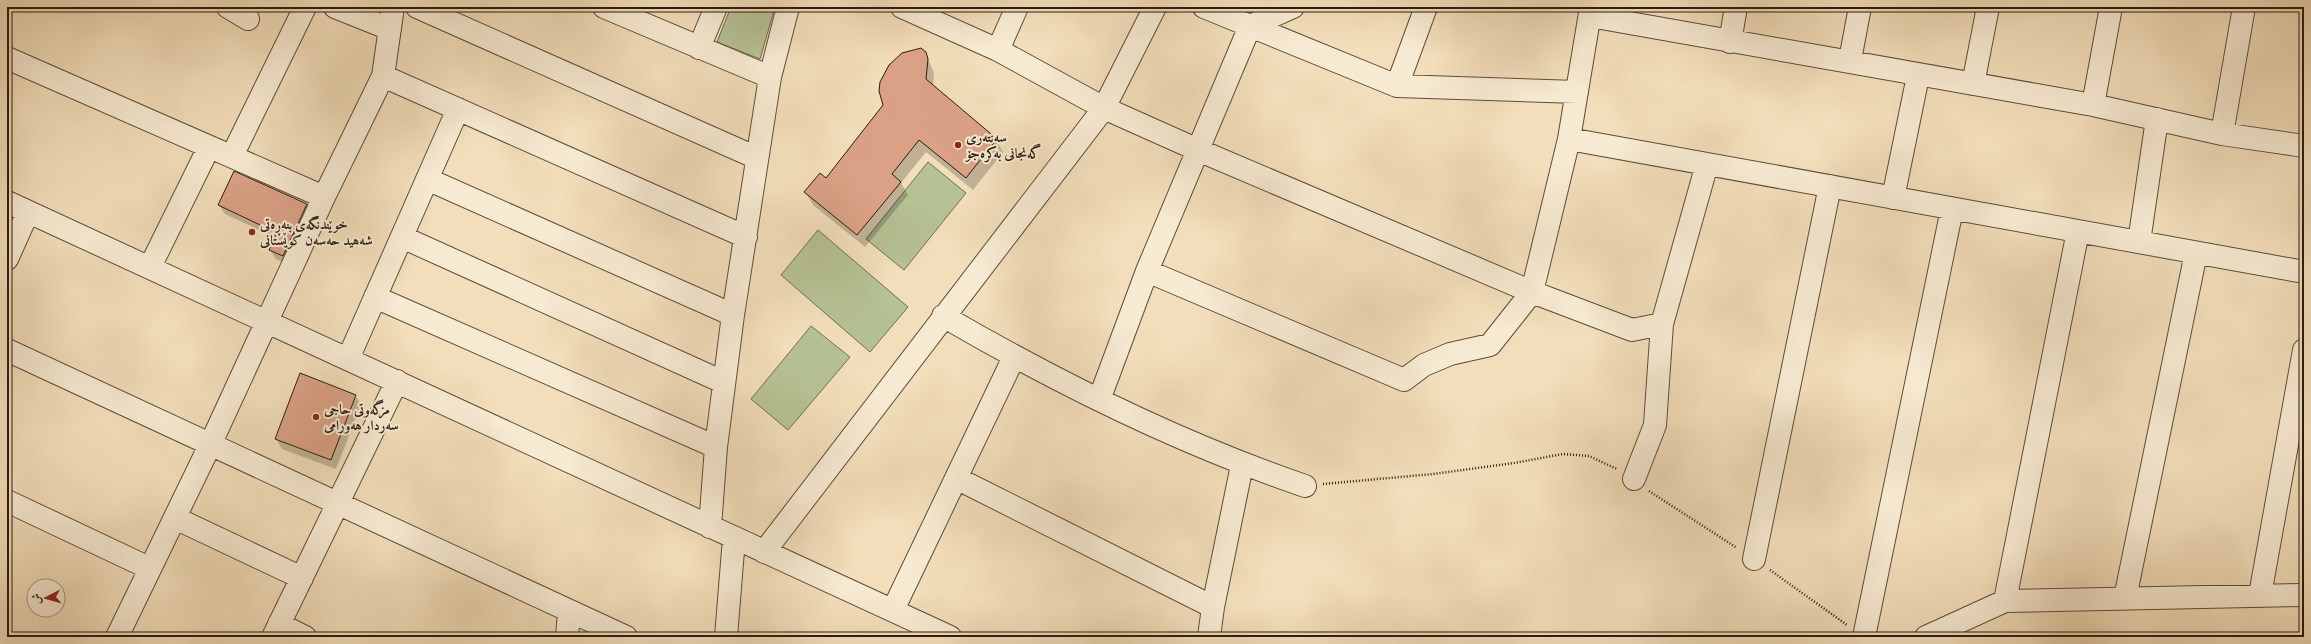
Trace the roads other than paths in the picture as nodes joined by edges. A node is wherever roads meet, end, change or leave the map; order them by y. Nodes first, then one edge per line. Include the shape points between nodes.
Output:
1 (228, 7) edge
2 (305, 7) edge
3 (335, 7) edge
4 (393, 7) edge
5 (417, 7) edge
6 (604, 7) edge
7 (716, 7) edge
8 (788, 7) edge
9 (902, 7) edge
10 (1017, 7) edge
11 (1155, 7) edge
12 (1204, 7) edge
13 (1293, 7) edge
14 (1426, 7) edge
15 (1736, 7) edge
16 (1860, 7) edge
17 (1988, 7) edge
18 (2111, 7) edge
19 (2244, 7) edge
20 (1591, 11) edge
21 (248, 19) dead end
22 (1250, 26) junction
23 (390, 29) junction
24 (1730, 42) junction
25 (699, 48) junction
26 (998, 50) junction
27 (7, 58) edge
28 (1850, 60) junction
29 (383, 76) junction
30 (1918, 76) junction
31 (770, 77) junction
32 (1973, 84) junction
33 (1397, 86) junction
34 (1577, 92) junction
35 (2093, 105) junction
36 (1104, 108) junction
37 (458, 109) junction
38 (2157, 119) junction
39 (2222, 134) junction
40 (1569, 139) junction
41 (2304, 146) edge
42 (209, 147) junction
43 (1198, 150) junction
44 (232, 156) junction
45 (757, 158) junction
46 (1707, 164) junction
47 (427, 179) junction
48 (1830, 186) junction
49 (324, 197) junction
50 (1893, 198) junction
51 (7, 202) edge
52 (1952, 208) junction
53 (28, 212) junction
54 (2078, 231) junction
55 (402, 237) junction
56 (746, 237) junction
57 (2139, 242) junction
58 (2196, 253) junction
59 (7, 259) edge
60 (150, 267) junction
61 (1147, 270) junction
62 (2304, 272) edge
63 (1532, 292) junction
64 (375, 297) junction
65 (733, 316) junction
66 (943, 316) junction
67 (266, 321) junction
68 (1662, 324) junction
69 (7, 350) edge
70 (2304, 350) edge
71 (1014, 357) junction
72 (348, 359) junction
73 (397, 381) junction
74 (723, 382) junction
75 (1099, 400) junction
76 (211, 443) junction
77 (716, 447) junction
78 (1242, 465) junction
79 (956, 478) junction
80 (1634, 479) road end
81 (1305, 486) road end
82 (7, 501) edge
83 (337, 504) junction
84 (174, 518) junction
85 (710, 527) junction
86 (734, 538) junction
87 (764, 552) junction
88 (1754, 559) road end
89 (149, 568) junction
90 (302, 578) junction
91 (2260, 595) junction
92 (2304, 595) edge
93 (2124, 598) junction
94 (2005, 601) junction
95 (1213, 607) junction
96 (569, 610) junction
97 (893, 610) junction
98 (276, 631) edge
99 (1858, 633) edge
100 (117, 637) edge
101 (305, 637) edge
102 (567, 637) edge
103 (626, 637) edge
104 (726, 637) edge
105 (950, 637) edge
106 (1209, 637) edge
107 (1926, 637) edge

1 - 21 street
2 - 44 street
3 - 23 street
4 - 23 street
5 - 45 street
6 - 25 street
7 - 25 street
8 - 31 street
9 - 26 street
10 - 26 street
11 - 36 street
12 - 22 street
13 - 22 street
14 - 33 street
15 - 24 street
16 - 28 street
17 - 32 street
18 - 35 street
19 - 39 street
20 - 24 street
20 - 34 street
22 - 33 street
22 - 43 street
23 - 29 street
24 - 28 street
25 - 31 street
26 - 36 street
27 - 42 street
28 - 30 street
29 - 37 street
29 - 49 street
30 - 32 street
30 - 50 street
31 - 45 street
32 - 35 street
33 - 34 street
34 - 40 street
35 - 38 street
36 - 43 street
36 - 66 street
37 - 47 street
37 - 56 street
38 - 39 street
38 - 57 street
39 - 41 street
40 - 46 street
40 - 63 street
42 - 44 street
42 - 60 street
43 - 61 street
43 - 63 street
44 - 49 street
45 - 56 street
46 - 48 street
46 - 68 street
47 - 55 street
47 - 65 street
48 - 50 street
48 - 88 street
49 - 67 street
50 - 52 street
51 - 53 street
52 - 54 street
52 - 99 street
53 - 59 street
53 - 60 street
54 - 57 street
54 - 94 street
55 - 64 street
55 - 74 street
56 - 65 street
57 - 58 street
58 - 62 street
58 - 93 street
60 - 67 street
61 - 63 street via 1404,380 1431,362 1450,354 1490,345
61 - 75 street
63 - 68 street via 1632,330
64 - 72 street
64 - 77 street
65 - 74 street
66 - 71 street
66 - 87 street
67 - 72 street
67 - 76 street
68 - 80 street via 1655,425
69 - 76 street
70 - 91 street
71 - 75 street
71 - 79 street
72 - 73 street
73 - 83 street
73 - 85 street
74 - 77 street
75 - 78 street
76 - 83 street
76 - 84 street
77 - 85 street
78 - 81 street
78 - 95 street
79 - 95 street
79 - 97 street
82 - 89 street
83 - 90 street
83 - 96 street
84 - 89 street
84 - 90 street
85 - 86 street
86 - 87 street
86 - 104 street
87 - 97 street
89 - 100 street
90 - 98 street
91 - 92 street
91 - 93 street
93 - 94 street
94 - 107 street
95 - 106 street
96 - 102 street
96 - 103 street
97 - 105 street
98 - 101 street

